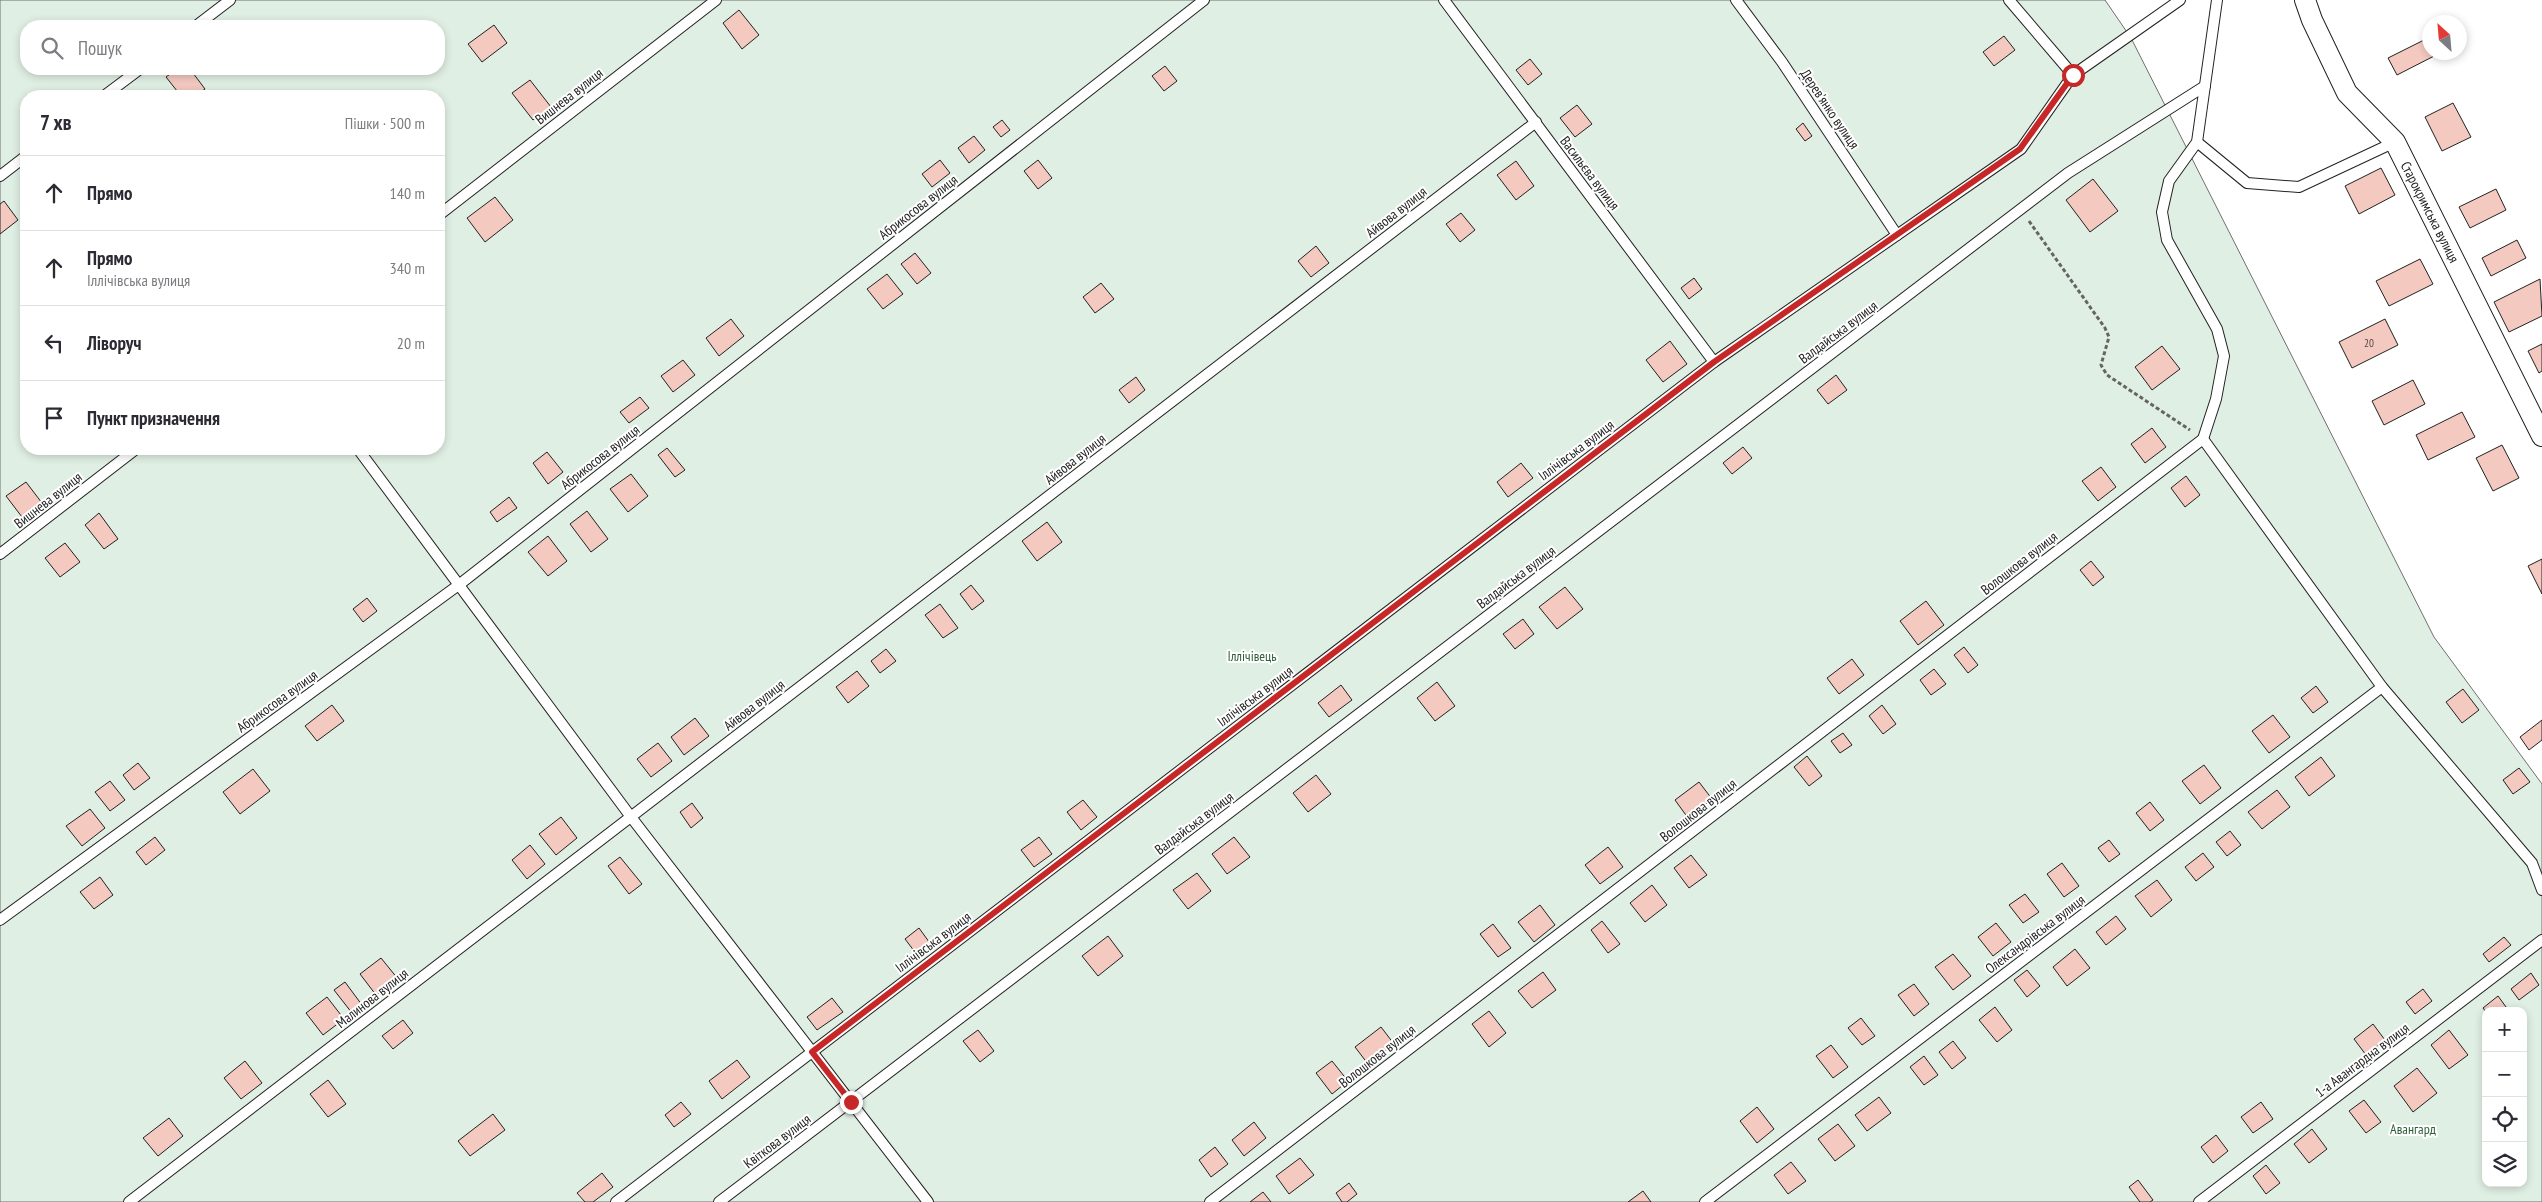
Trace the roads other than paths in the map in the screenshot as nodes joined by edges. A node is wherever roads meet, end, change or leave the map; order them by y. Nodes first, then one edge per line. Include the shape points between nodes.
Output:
1 (230, 0) edge
2 (716, 0) edge
3 (1204, 0) edge
4 (1444, 0) edge
5 (1736, 0) edge
6 (2009, 0) edge
7 (2180, 0) edge
8 (2217, 0) edge
9 (2305, 0) edge
10 (204, 20) edge
11 (132, 75) edge
12 (2073, 75) junction
13 (2205, 86) junction
14 (112, 90) edge
15 (1536, 122) junction
16 (2197, 142) junction
17 (2395, 142) junction
18 (20, 161) edge
19 (0, 176) edge
20 (445, 209) edge
21 (1897, 235) junction
22 (1714, 362) junction
23 (2542, 436) edge
24 (2203, 439) junction
25 (128, 455) edge
26 (363, 455) edge
27 (0, 554) edge
28 (460, 584) junction
29 (2382, 688) junction
30 (631, 817) junction
31 (2542, 890) edge
32 (0, 920) edge
33 (2542, 940) edge
34 (812, 1052) junction
35 (851, 1102) junction
36 (129, 1202) edge
37 (616, 1202) edge
38 (719, 1202) edge
39 (928, 1202) edge
40 (1210, 1202) edge
41 (1705, 1202) edge
42 (2199, 1202) edge

1 - 10 lane
2 - 20 lane, Вишнева вулиця
3 - 28 lane, Абрикосова вулиця
4 - 15 lane, Васильєва вулиця
5 - 21 lane, Дерев'янко вулиця via 1782,62
6 - 12 lane
7 - 12 lane, Іллічівська вулиця
8 - 13 lane
9 - 17 street, Старокримська вулиця via 2347,93
11 - 14 lane
12 - 21 lane, Іллічівська вулиця via 2020,149
13 - 16 lane
13 - 35 lane, Валдайська вулиця via 2068,173
15 - 22 lane, Васильєва вулиця
15 - 30 lane, Айвова вулиця
16 - 17 lane via 2247,183 2299,187
16 - 24 lane via 2169,181 2162,212 2167,240 2217,329 2224,356 2216,399
17 - 23 street, Старокримська вулиця
18 - 19 lane
21 - 22 lane, Іллічівська вулиця
22 - 34 lane, Іллічівська вулиця
24 - 29 lane
24 - 40 lane, Волошкова вулиця
25 - 27 lane, Вишнева вулиця
26 - 28 lane
28 - 30 lane
28 - 32 lane, Абрикосова вулиця
29 - 31 lane via 2532,863
29 - 41 lane, Олександрівська вулиця
30 - 34 lane
30 - 36 lane, Малинова вулиця
33 - 42 lane, 1-а Авангардна вулиця
34 - 35 lane
34 - 37 lane, Іллічівська вулиця
35 - 38 lane, Квіткова вулиця
35 - 39 lane

